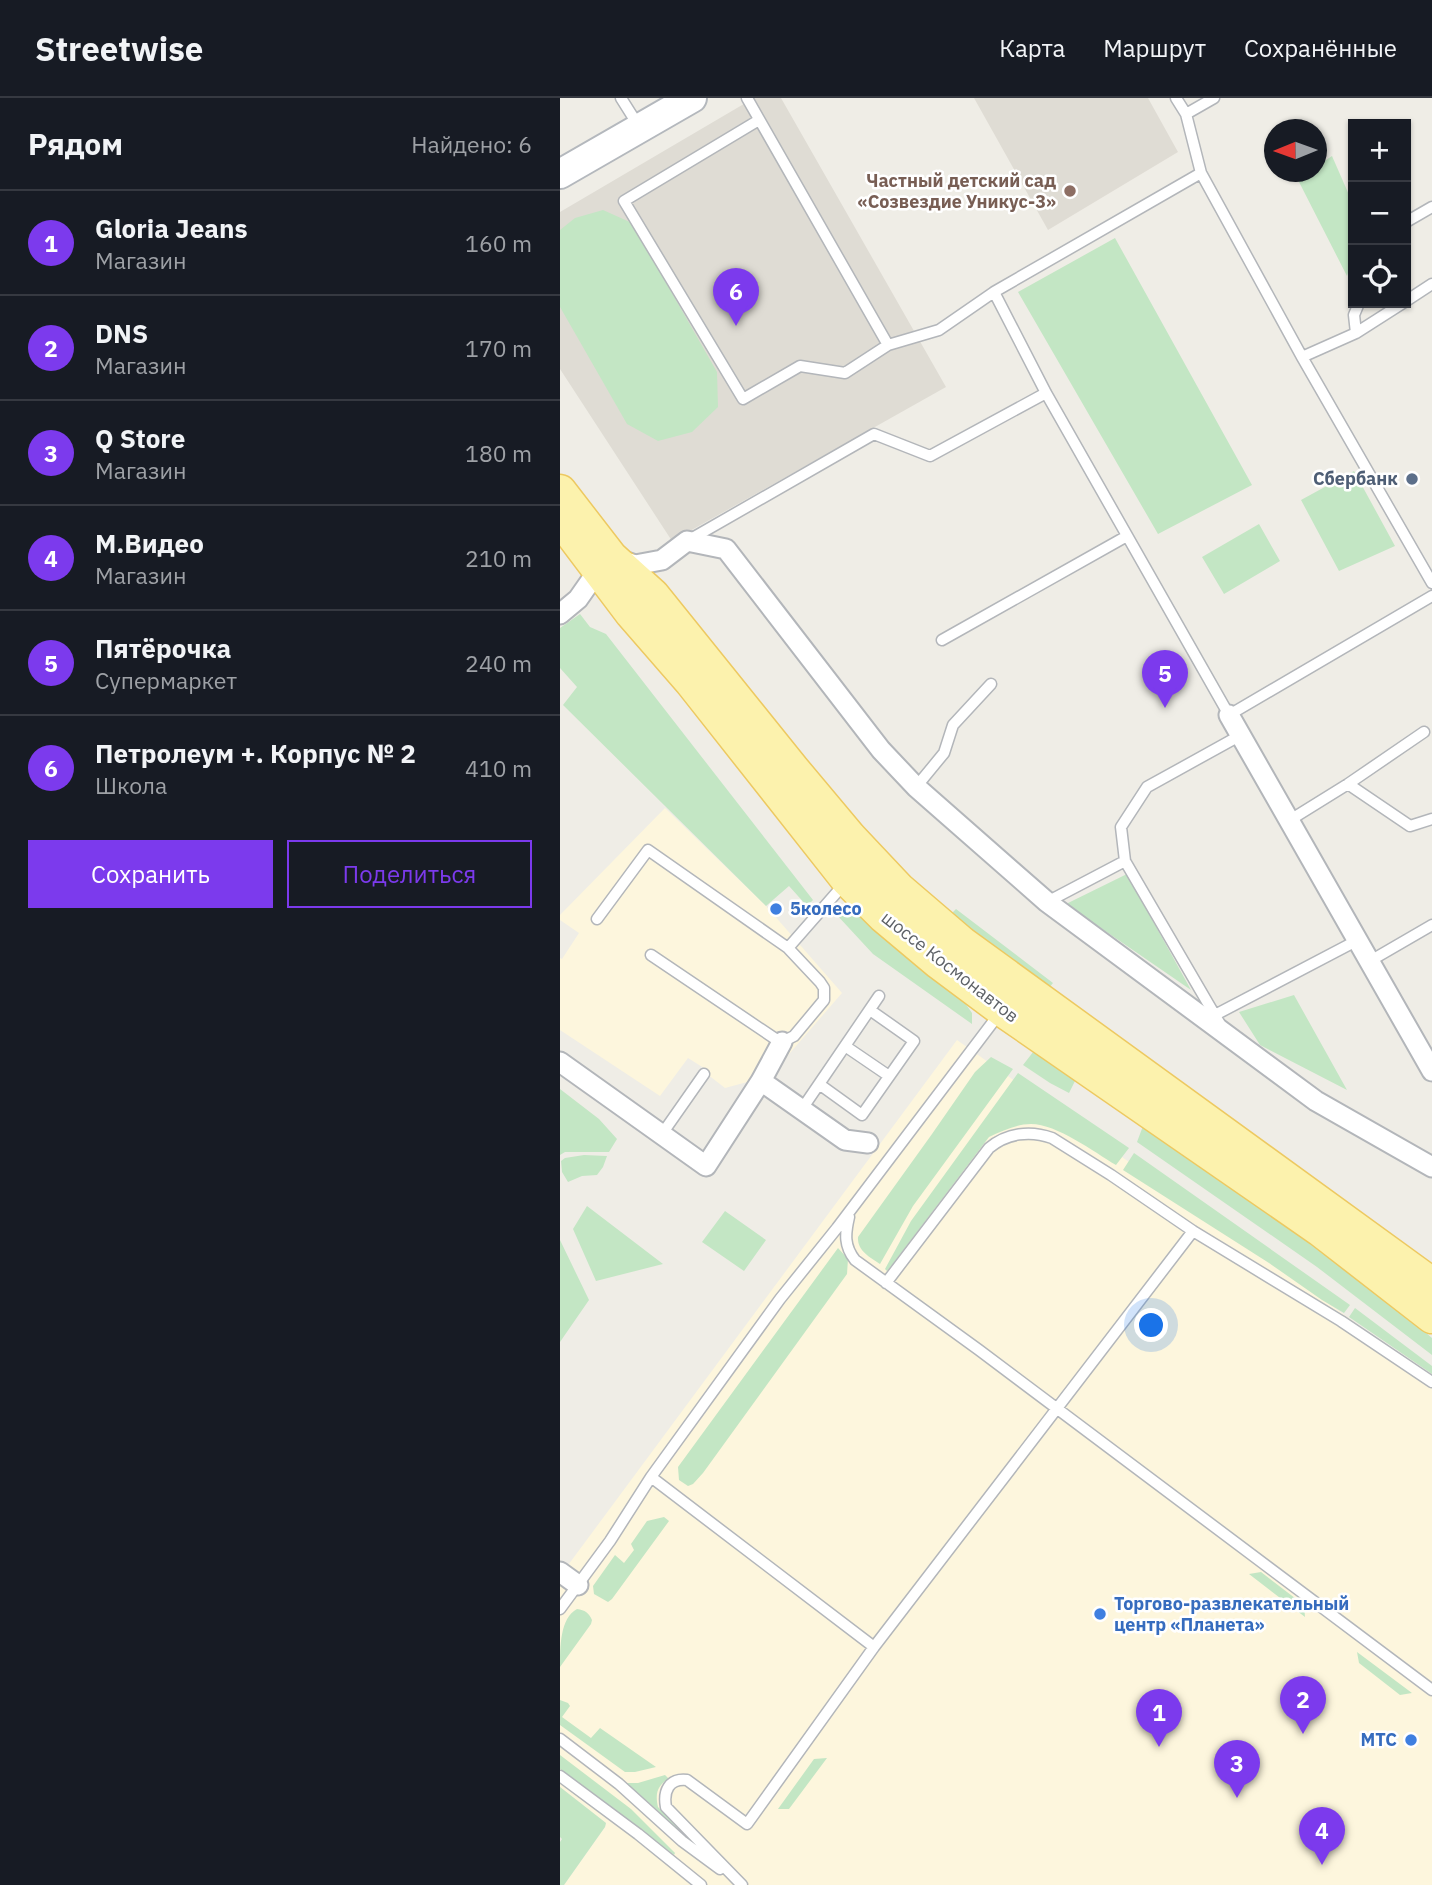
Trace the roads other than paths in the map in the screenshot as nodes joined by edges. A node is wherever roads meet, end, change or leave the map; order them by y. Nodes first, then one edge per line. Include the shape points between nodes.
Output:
1 (621, 98) edge
2 (692, 98) edge
3 (747, 98) edge
4 (1176, 98) edge
5 (1214, 98) edge
6 (1186, 114) junction
7 (759, 120) junction
8 (640, 129) junction
9 (1202, 173) junction
10 (560, 174) edge
11 (1432, 207) edge
12 (1411, 219) edge
13 (1432, 284) edge
14 (994, 292) junction
15 (1411, 298) edge
16 (1357, 308) edge
17 (1396, 308) edge
18 (1356, 333) junction
19 (888, 345) junction
20 (1302, 357) junction
21 (1045, 393) junction
22 (560, 491) edge
23 (560, 519) edge
24 (1128, 536) junction
25 (687, 541) junction
26 (605, 563) junction
27 (1432, 583) edge
28 (1432, 596) edge
29 (560, 612) edge
30 (942, 640) dead end
31 (991, 684) dead end
32 (1229, 715) junction
33 (1424, 733) dead end
34 (1241, 735) junction
35 (1348, 784) junction
36 (916, 787) junction
37 (1432, 819) edge
38 (1290, 820) junction
39 (1125, 861) junction
40 (848, 881) junction
41 (1047, 902) junction
42 (597, 919) dead end
43 (1432, 925) edge
44 (1358, 940) junction
45 (788, 948) junction
46 (651, 955) dead end
47 (1370, 961) junction
48 (879, 996) dead end
49 (1011, 998) junction
50 (870, 1010) junction
51 (1215, 1015) junction
52 (1226, 1033) junction
53 (782, 1042) junction
54 (845, 1046) junction
55 (560, 1062) edge
56 (1432, 1071) edge
57 (704, 1074) dead end
58 (890, 1076) junction
59 (761, 1081) junction
60 (819, 1084) junction
61 (802, 1109) junction
62 (662, 1134) junction
63 (868, 1143) dead end
64 (1432, 1167) edge
65 (851, 1210) junction
66 (1193, 1231) junction
67 (886, 1283) junction
68 (1432, 1284) edge
69 (1432, 1317) edge
70 (1432, 1382) edge
71 (1056, 1408) junction
72 (651, 1477) junction
73 (560, 1572) edge
74 (578, 1585) junction
75 (560, 1609) edge
76 (874, 1647) junction
77 (1432, 1690) edge
78 (560, 1739) edge
79 (560, 1776) edge
80 (701, 1885) edge

1 - 8 lane
2 - 8 street
3 - 7 lane
4 - 6 lane
5 - 6 lane
6 - 9 lane
7 - 19 lane
7 - 19 lane via 624,201 743,399 800,366 845,373
8 - 10 street
9 - 14 lane
9 - 20 lane
11 - 12 lane
13 - 15 lane
14 - 19 lane via 939,330
14 - 21 lane
16 - 18 lane
17 - 18 lane
18 - 20 lane
20 - 27 lane
21 - 24 lane
21 - 25 lane via 930,456 874,434
22 - 26 main road, шоссе Космонавтов
23 - 26 main road, шоссе Космонавтов
24 - 30 lane
24 - 32 lane
25 - 26 street via 662,560 635,565
25 - 36 street via 726,549 881,750
26 - 29 street via 578,599
26 - 40 main road, шоссе Космонавтов via 631,613
26 - 49 main road, шоссе Космонавтов via 653,595 850,836 899,889 962,943
28 - 32 lane
31 - 36 lane via 953,725 944,752
32 - 34 street
33 - 35 lane
34 - 38 street
34 - 39 lane via 1146,787 1121,827
35 - 37 lane via 1410,826
35 - 38 lane
36 - 41 street
38 - 44 street
39 - 41 lane
39 - 51 lane
40 - 45 lane
40 - 49 main road, шоссе Космонавтов via 939,963
41 - 52 street
42 - 45 lane via 648,850
43 - 47 lane
44 - 47 street
44 - 51 lane
45 - 53 lane via 825,994 822,1004 794,1036
46 - 53 lane
47 - 56 street
48 - 50 lane
49 - 65 lane
49 - 68 main road, шоссе Космонавтов
49 - 69 main road, шоссе Космонавтов
50 - 54 lane
50 - 58 lane via 914,1041
51 - 52 lane
52 - 64 street via 1316,1101
53 - 59 street
54 - 58 lane
54 - 60 lane
55 - 62 street
57 - 62 lane
58 - 60 lane via 862,1115
59 - 61 street
59 - 62 street via 706,1166
60 - 61 lane
61 - 63 street via 845,1140
65 - 67 lane via 845,1234 849,1252
65 - 72 lane
66 - 67 lane via 1052,1138 1015,1135 989,1148
66 - 70 lane
66 - 71 lane
67 - 71 lane
71 - 76 lane
71 - 77 lane
72 - 74 lane
72 - 76 lane
73 - 74 street
74 - 75 lane
76 - 78 lane via 747,1824 687,1780 668,1786 666,1807 742,1885 682,1842 619,1784
79 - 80 lane

